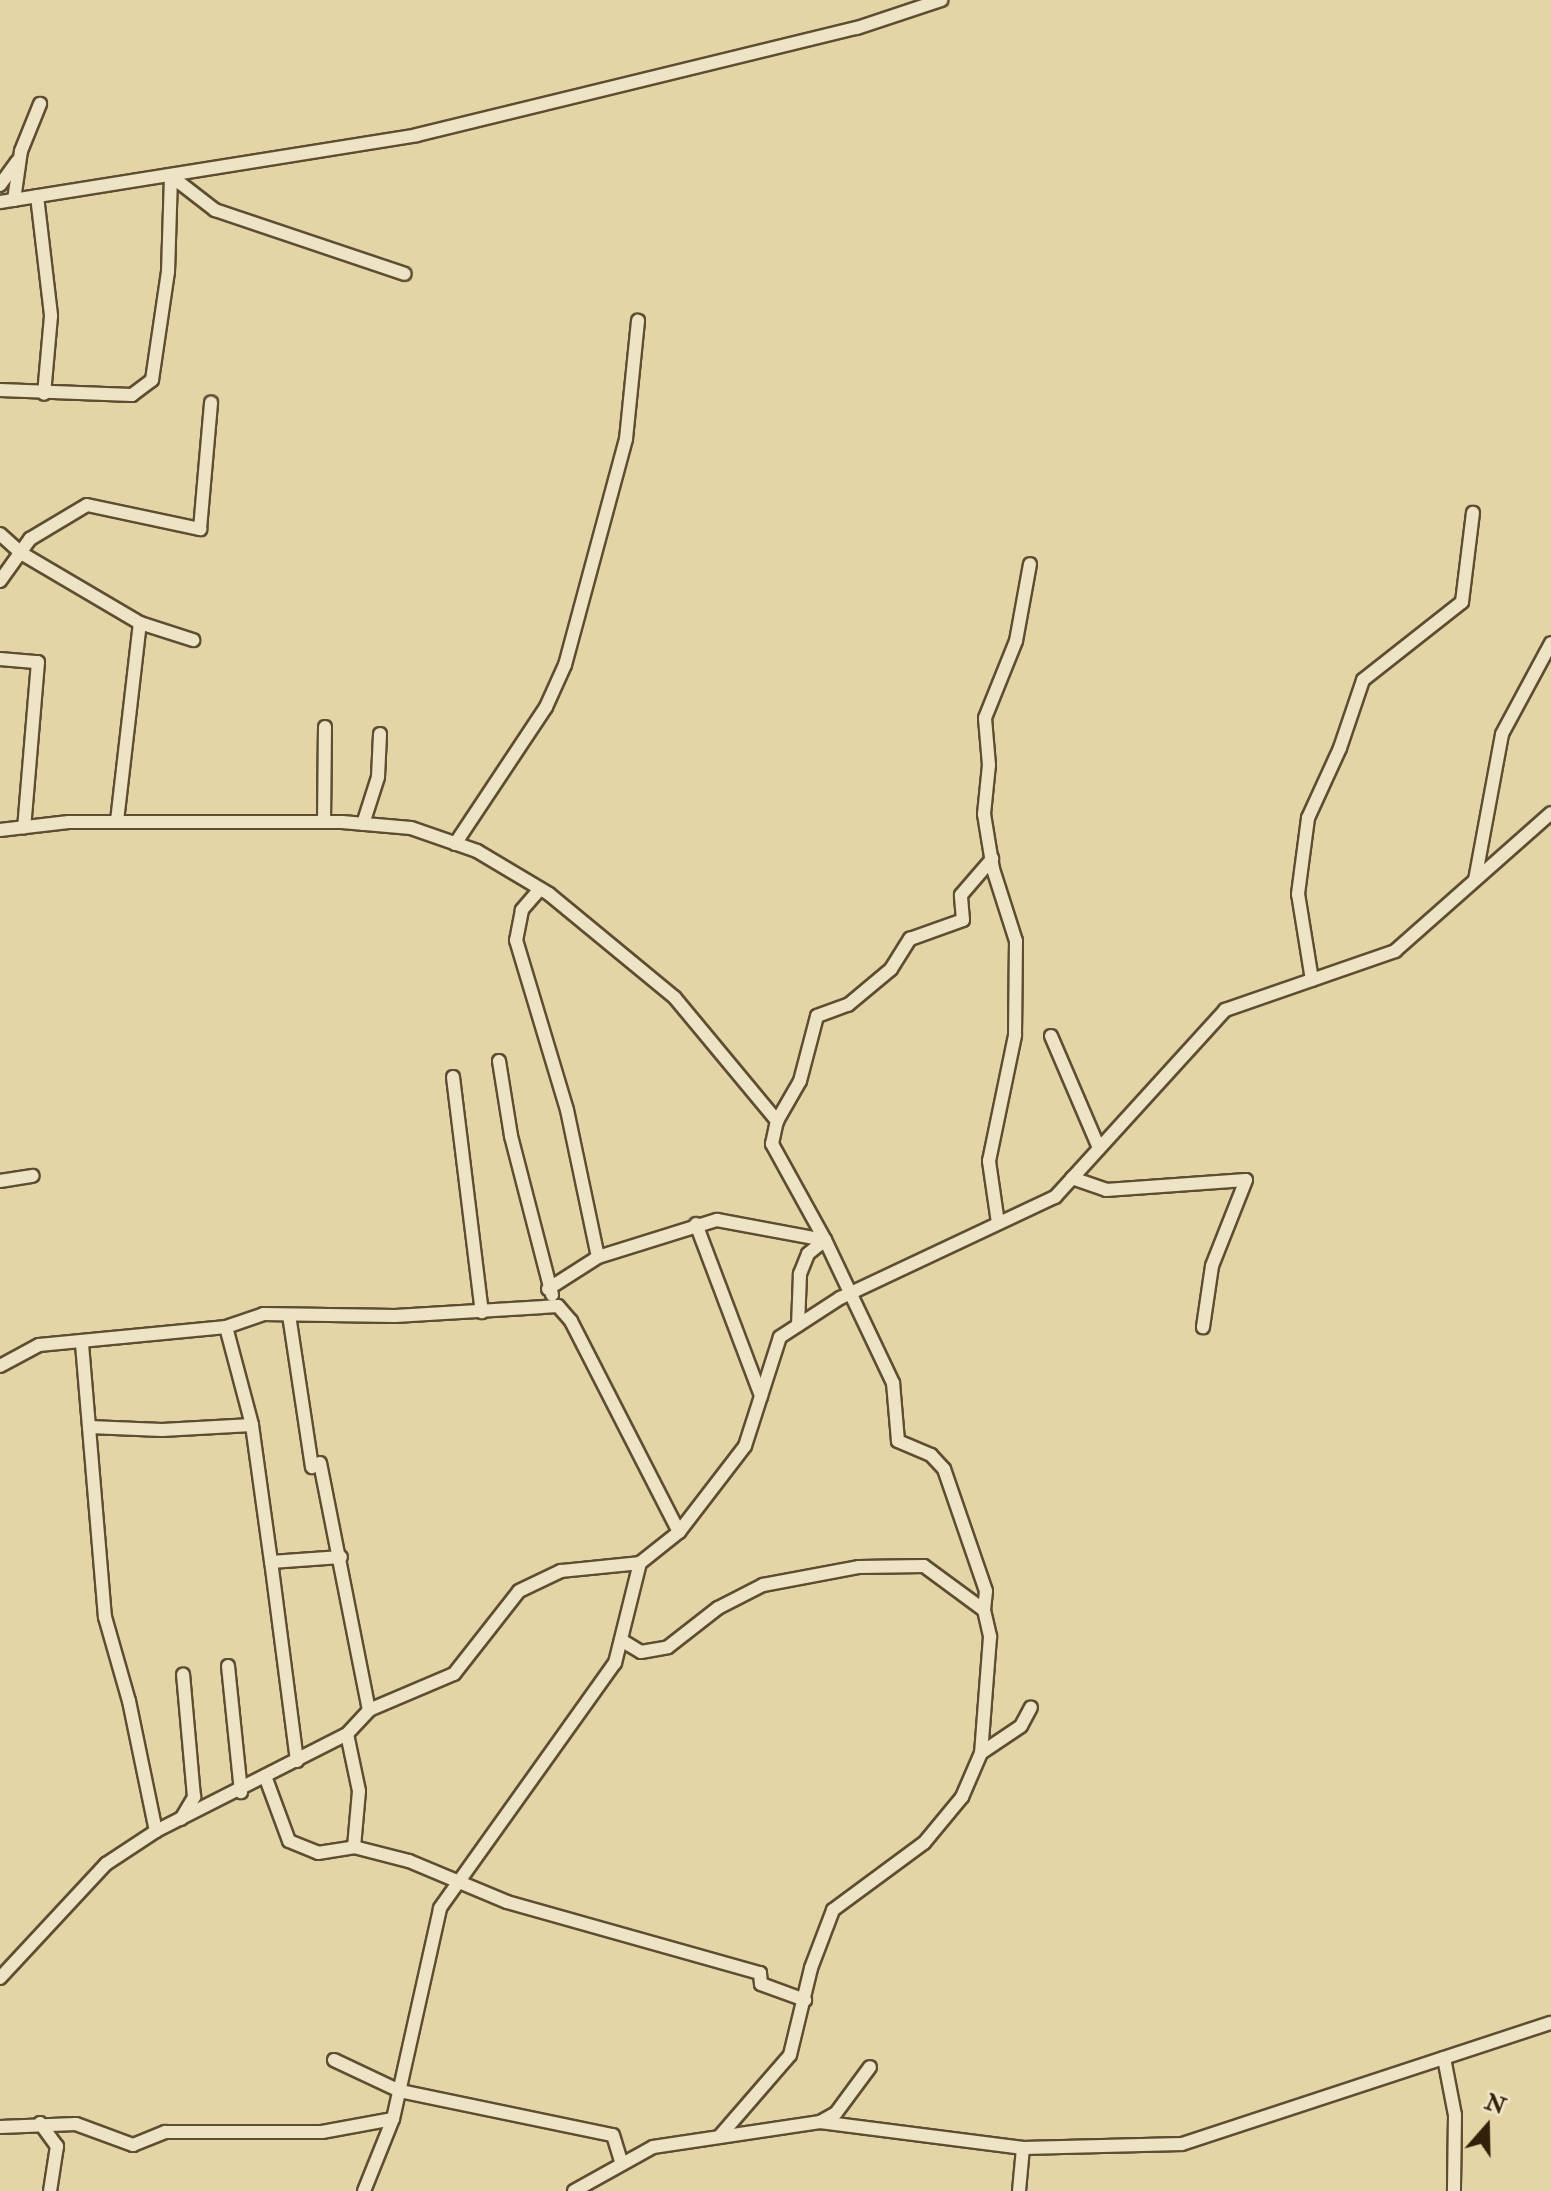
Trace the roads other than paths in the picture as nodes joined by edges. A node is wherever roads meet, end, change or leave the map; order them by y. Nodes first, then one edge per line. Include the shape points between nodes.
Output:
1 (941, 0) edge
2 (40, 104) dead end
3 (21, 151) junction
4 (171, 176) junction
5 (0, 185) edge
6 (37, 196) junction
7 (14, 200) junction
8 (0, 202) edge
9 (405, 274) dead end
10 (638, 321) dead end
11 (0, 390) edge
12 (44, 394) junction
13 (211, 402) dead end
14 (1473, 513) dead end
15 (0, 534) edge
16 (21, 553) junction
17 (1030, 564) dead end
18 (0, 581) edge
19 (140, 623) junction
20 (193, 640) dead end
21 (1551, 643) edge
22 (0, 659) edge
23 (325, 727) dead end
24 (380, 734) dead end
25 (1551, 813) edge
26 (117, 821) junction
27 (324, 822) junction
28 (363, 824) junction
29 (24, 827) junction
30 (0, 830) edge
31 (455, 844) junction
32 (992, 859) junction
33 (1475, 880) junction
34 (540, 889) junction
35 (1312, 980) junction
36 (1051, 1036) dead end
37 (499, 1061) dead end
38 (453, 1077) dead end
39 (777, 1121) junction
40 (1099, 1148) junction
41 (33, 1176) dead end
42 (1072, 1178) junction
43 (0, 1181) edge
44 (998, 1223) junction
45 (696, 1224) junction
46 (825, 1240) junction
47 (598, 1257) junction
48 (548, 1289) junction
49 (851, 1293) junction
50 (558, 1306) junction
51 (482, 1312) junction
52 (289, 1315) junction
53 (798, 1325) junction
54 (226, 1327) junction
55 (1203, 1327) dead end
56 (82, 1344) junction
57 (0, 1366) edge
58 (761, 1396) junction
59 (252, 1425) junction
60 (89, 1427) junction
61 (679, 1532) junction
62 (341, 1557) junction
63 (271, 1562) junction
64 (640, 1563) junction
65 (984, 1610) junction
66 (621, 1640) junction
67 (228, 1666) dead end
68 (183, 1674) dead end
69 (1031, 1707) dead end
70 (369, 1710) junction
71 (347, 1734) junction
72 (981, 1753) junction
73 (297, 1761) junction
74 (265, 1776) junction
75 (241, 1792) junction
76 (181, 1819) junction
77 (156, 1831) junction
78 (354, 1847) junction
79 (460, 1879) junction
80 (0, 1978) edge
81 (805, 2000) junction
82 (1551, 2023) edge
83 (1444, 2058) junction
84 (334, 2060) dead end
85 (870, 2067) dead end
86 (400, 2091) junction
87 (393, 2119) junction
88 (820, 2122) junction
89 (40, 2123) junction
90 (0, 2127) edge
91 (719, 2137) junction
92 (1023, 2148) junction
93 (622, 2164) junction
94 (50, 2191) edge
95 (364, 2191) edge
96 (574, 2191) edge
97 (1019, 2191) edge
98 (1454, 2191) edge

1 - 4 street via 857,28 417,135
2 - 3 street
3 - 5 street via 14,172
3 - 7 street
4 - 6 street
4 - 9 street via 215,210
4 - 12 street via 168,272 152,380 132,395
6 - 7 street
6 - 12 street via 51,316
7 - 8 street
10 - 31 street via 626,439 565,665 546,707
11 - 12 street
13 - 16 street via 200,529 87,505 33,537
14 - 35 street via 1462,602 1363,680 1308,818 1298,894
15 - 16 street
16 - 18 street
16 - 19 street
17 - 32 street via 1016,641 985,718 989,765 984,814
19 - 20 street
19 - 26 street
21 - 33 street via 1502,734
22 - 29 street via 38,662
23 - 27 street
24 - 28 street via 378,777
25 - 33 street
26 - 27 street
26 - 29 street
27 - 28 street
28 - 31 street via 411,828
29 - 30 street
31 - 34 street
32 - 39 street via 961,895 963,920 910,939 891,969 848,1005 817,1016 800,1081
32 - 44 street via 1016,941 1015,1035 989,1161
33 - 35 street via 1395,951
34 - 39 street via 675,998
34 - 47 street via 522,910 516,940 567,1110
35 - 40 street via 1225,1010
36 - 40 street
37 - 48 street via 511,1136 532,1200
38 - 51 street
39 - 46 street via 772,1144 781,1168
40 - 42 street
41 - 43 street
42 - 44 street via 1055,1197
42 - 55 street via 1106,1190 1246,1180 1212,1266
44 - 49 street
45 - 46 street via 717,1220
45 - 47 street
45 - 58 street
46 - 49 street
46 - 53 street via 808,1254 800,1274
47 - 48 street
48 - 50 street
49 - 53 street
49 - 65 street via 893,1383 898,1441 931,1455 944,1469 986,1591
50 - 51 street
50 - 61 street via 571,1321
51 - 52 street
52 - 54 street via 263,1314
52 - 62 street via 316,1465
53 - 58 street via 780,1337
54 - 56 street
54 - 59 street
56 - 57 street via 39,1345
56 - 60 street
58 - 61 street via 745,1446
59 - 60 street
59 - 63 street
60 - 77 street via 105,1617
61 - 64 street
62 - 63 street
62 - 70 street
63 - 73 street
64 - 66 street
64 - 70 street via 561,1571 519,1591 454,1674
65 - 66 street via 924,1566 859,1567 763,1585 718,1608 668,1647 641,1652
65 - 72 street via 990,1637
66 - 79 street via 615,1663
67 - 75 street
68 - 76 street via 194,1797
69 - 72 street via 1014,1732
70 - 71 street
71 - 73 street
71 - 78 street via 359,1791
72 - 81 street via 962,1797 924,1843 833,1910
73 - 74 street
74 - 75 street
74 - 78 street via 289,1841 318,1853
75 - 76 street
76 - 77 street
77 - 80 street via 106,1864
78 - 79 street
79 - 81 street via 507,1902 760,1973 761,1984
79 - 86 street via 440,1908
81 - 91 street via 790,2055
82 - 83 street
83 - 92 street via 1182,2144
83 - 98 street via 1455,2115
84 - 86 street
85 - 88 street via 836,2113
86 - 87 street
86 - 93 street via 613,2135
87 - 89 street via 322,2132 165,2132 133,2145 76,2124
87 - 95 street
88 - 91 street
88 - 92 street
89 - 90 street
89 - 94 street via 57,2146
91 - 93 street via 653,2147
92 - 97 street
93 - 96 street

